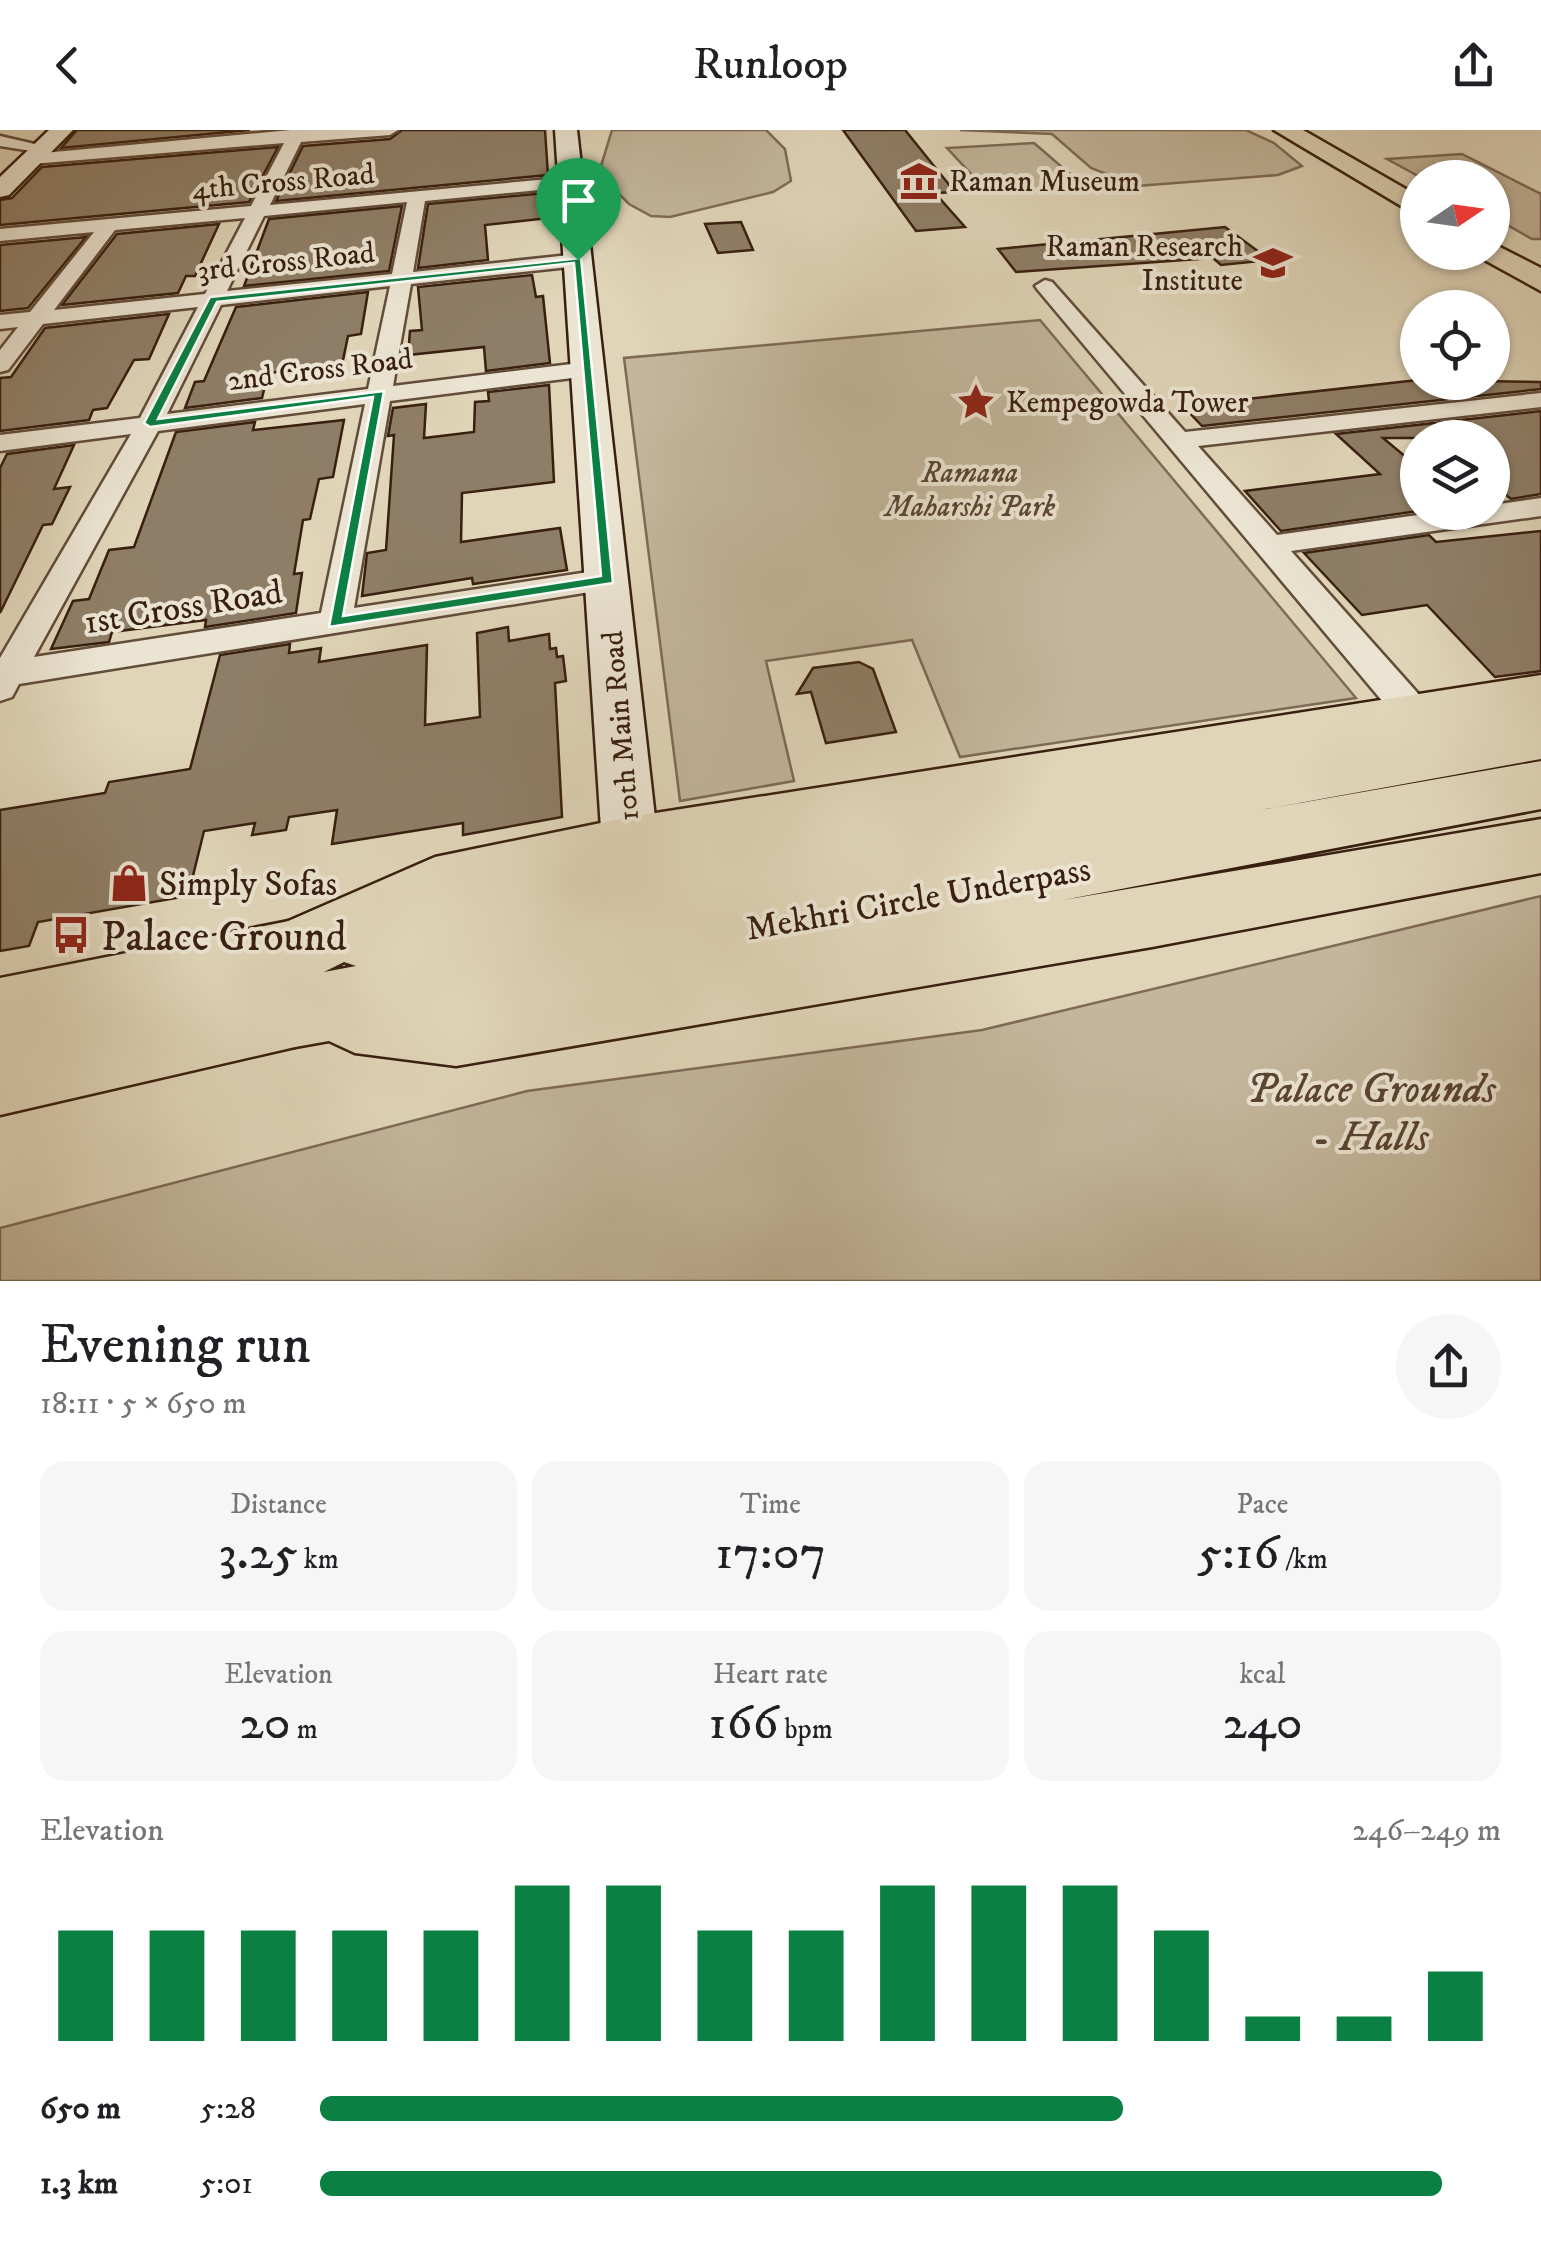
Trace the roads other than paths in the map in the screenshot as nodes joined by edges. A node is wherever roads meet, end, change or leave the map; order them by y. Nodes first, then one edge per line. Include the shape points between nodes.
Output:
1 (62, 130) edge
2 (390, 130) edge
3 (566, 130) edge
4 (1286, 130) edge
5 (1306, 130) edge
6 (297, 134) edge
7 (0, 141) edge
8 (38, 153) junction
9 (571, 182) junction
10 (3, 184) edge
11 (1400, 184) edge
12 (417, 197) junction
13 (1400, 197) edge
14 (258, 211) junction
15 (109, 225) junction
16 (0, 235) edge
17 (1510, 247) edge
18 (578, 260) junction
19 (1510, 263) edge
20 (1541, 265) edge
21 (401, 279) junction
22 (1541, 281) edge
23 (1045, 286) dead end
24 (213, 299) junction
25 (37, 318) junction
26 (0, 322) edge
27 (0, 365) edge
28 (588, 369) junction
29 (380, 393) junction
30 (1541, 400) edge
31 (150, 423) junction
32 (1180, 440) junction
33 (0, 443) edge
34 (1541, 507) edge
35 (1270, 545) junction
36 (608, 579) junction
37 (335, 623) junction
38 (8, 663) edge
39 (1541, 695) edge
40 (1417, 717) junction
41 (1541, 738) edge
42 (1541, 785) edge
43 (630, 844) junction
44 (1541, 846) edge
45 (291, 973) junction
46 (0, 1012) edge
47 (0, 1077) edge

1 - 8 street
2 - 6 street
3 - 9 street, 10th Main Road
4 - 13 main road
5 - 11 main road
6 - 8 street
6 - 14 street
7 - 8 street
8 - 10 street
9 - 12 street, 4th Cross Road
9 - 18 street, 10th Main Road
12 - 14 street, 4th Cross Road
12 - 21 street
14 - 15 street, 4th Cross Road
14 - 24 street
15 - 16 street, 4th Cross Road
15 - 25 street
17 - 20 main road
18 - 21 street, 3rd Cross Road
18 - 28 street, 10th Main Road
19 - 22 main road
21 - 24 street, 3rd Cross Road
21 - 29 street
23 - 32 street
24 - 25 street, 3rd Cross Road
24 - 31 street
25 - 26 street, 3rd Cross Road
25 - 27 street
28 - 29 street, 2nd Cross Road
28 - 36 street, 10th Main Road
29 - 31 street, 2nd Cross Road
29 - 37 street
30 - 32 street
31 - 33 street, 2nd Cross Road
31 - 38 street
32 - 35 street
34 - 35 street
35 - 40 street
36 - 37 street, 1st Cross Road
36 - 43 street, 10th Main Road
37 - 38 street, 1st Cross Road
39 - 40 main road
40 - 43 main road
41 - 45 main road, Mekhri Circle Underpass
42 - 45 main road, Mekhri Circle Underpass
43 - 45 main road via 435,886
44 - 45 main road via 456,1030
45 - 46 main road
45 - 47 main road

